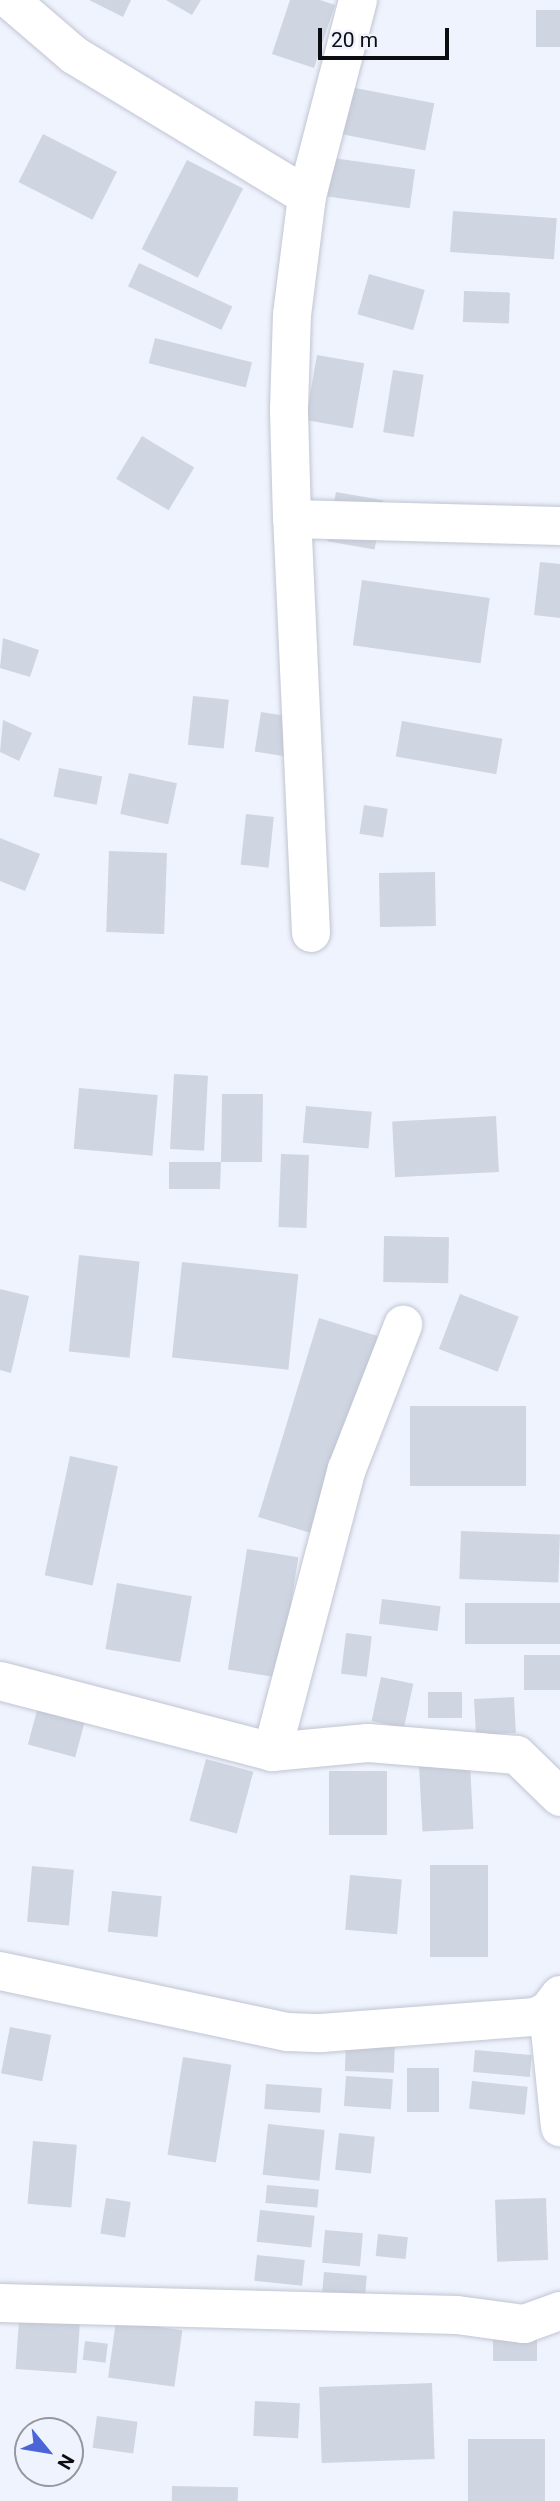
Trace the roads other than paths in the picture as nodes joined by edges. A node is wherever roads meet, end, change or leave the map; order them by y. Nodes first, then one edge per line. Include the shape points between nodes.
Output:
1 (10, 0) edge
2 (358, 0) edge
3 (307, 196) junction
4 (292, 519) junction
5 (560, 526) edge
6 (311, 933) dead end
7 (403, 1325) dead end
8 (0, 1681) edge
9 (272, 1752) junction
10 (560, 1797) edge
11 (560, 1821) edge
12 (560, 1827) edge
13 (0, 1971) edge
14 (554, 2003) edge
15 (560, 2127) edge
16 (0, 2303) edge
17 (560, 2311) edge

1 - 3 street via 74,55
2 - 3 street
3 - 4 street via 292,314
4 - 5 street
4 - 6 street
7 - 9 street via 347,1469
8 - 9 street
9 - 10 street via 368,1743 517,1755
11 - 12 street
13 - 14 street via 288,2032 535,2017
14 - 15 street
16 - 17 street via 457,2315 524,2324

